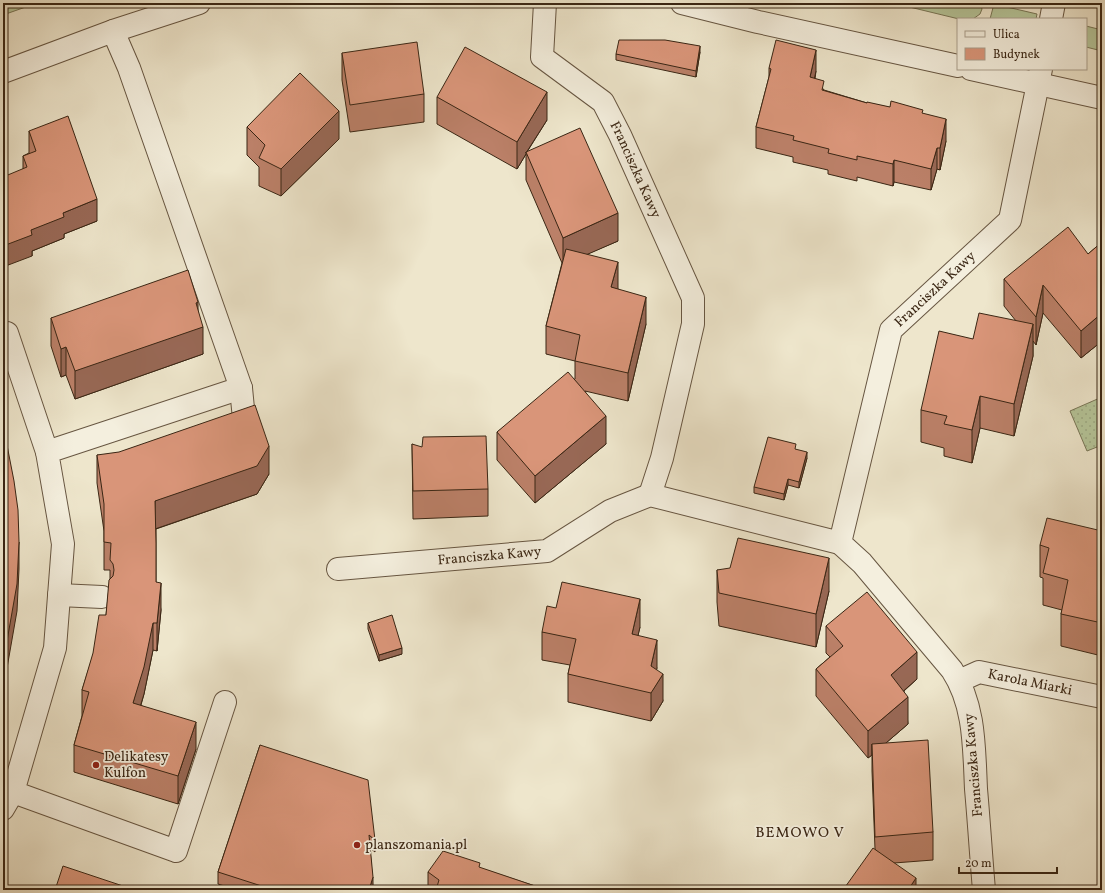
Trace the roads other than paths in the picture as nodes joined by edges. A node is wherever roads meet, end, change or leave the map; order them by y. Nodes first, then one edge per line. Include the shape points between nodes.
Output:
1 (199, 3) edge
2 (545, 3) edge
3 (682, 3) edge
4 (1054, 3) edge
5 (1051, 18) edge
6 (113, 31) junction
7 (957, 66) edge
8 (981, 70) edge
9 (3, 72) edge
10 (1039, 76) edge
11 (1102, 98) edge
12 (7, 333) dead end
13 (242, 388) junction
14 (244, 419) edge
15 (47, 452) junction
16 (650, 495) junction
17 (840, 543) junction
18 (338, 569) dead end
19 (59, 595) junction
20 (102, 597) dead end
21 (959, 681) junction
22 (1102, 697) edge
23 (225, 702) dead end
24 (8, 801) edge
25 (984, 890) edge

1 - 6 street
2 - 16 street, Franciszka Kawy via 542,57 603,102 693,298 693,324 662,458
3 - 7 street
4 - 5 street
6 - 9 street
6 - 13 street via 129,68
8 - 10 street
10 - 11 street
10 - 17 street, Franciszka Kawy via 1010,220 891,330
12 - 15 street
13 - 14 street
13 - 15 street
15 - 19 street via 63,544
16 - 17 street, Franciszka Kawy
16 - 18 street, Franciszka Kawy via 610,511 547,551
17 - 21 street, Franciszka Kawy via 862,563
19 - 20 street
19 - 24 street via 55,648
21 - 22 street, Karola Miarki via 979,672
21 - 25 street, Franciszka Kawy via 972,720
23 - 24 street via 176,851

